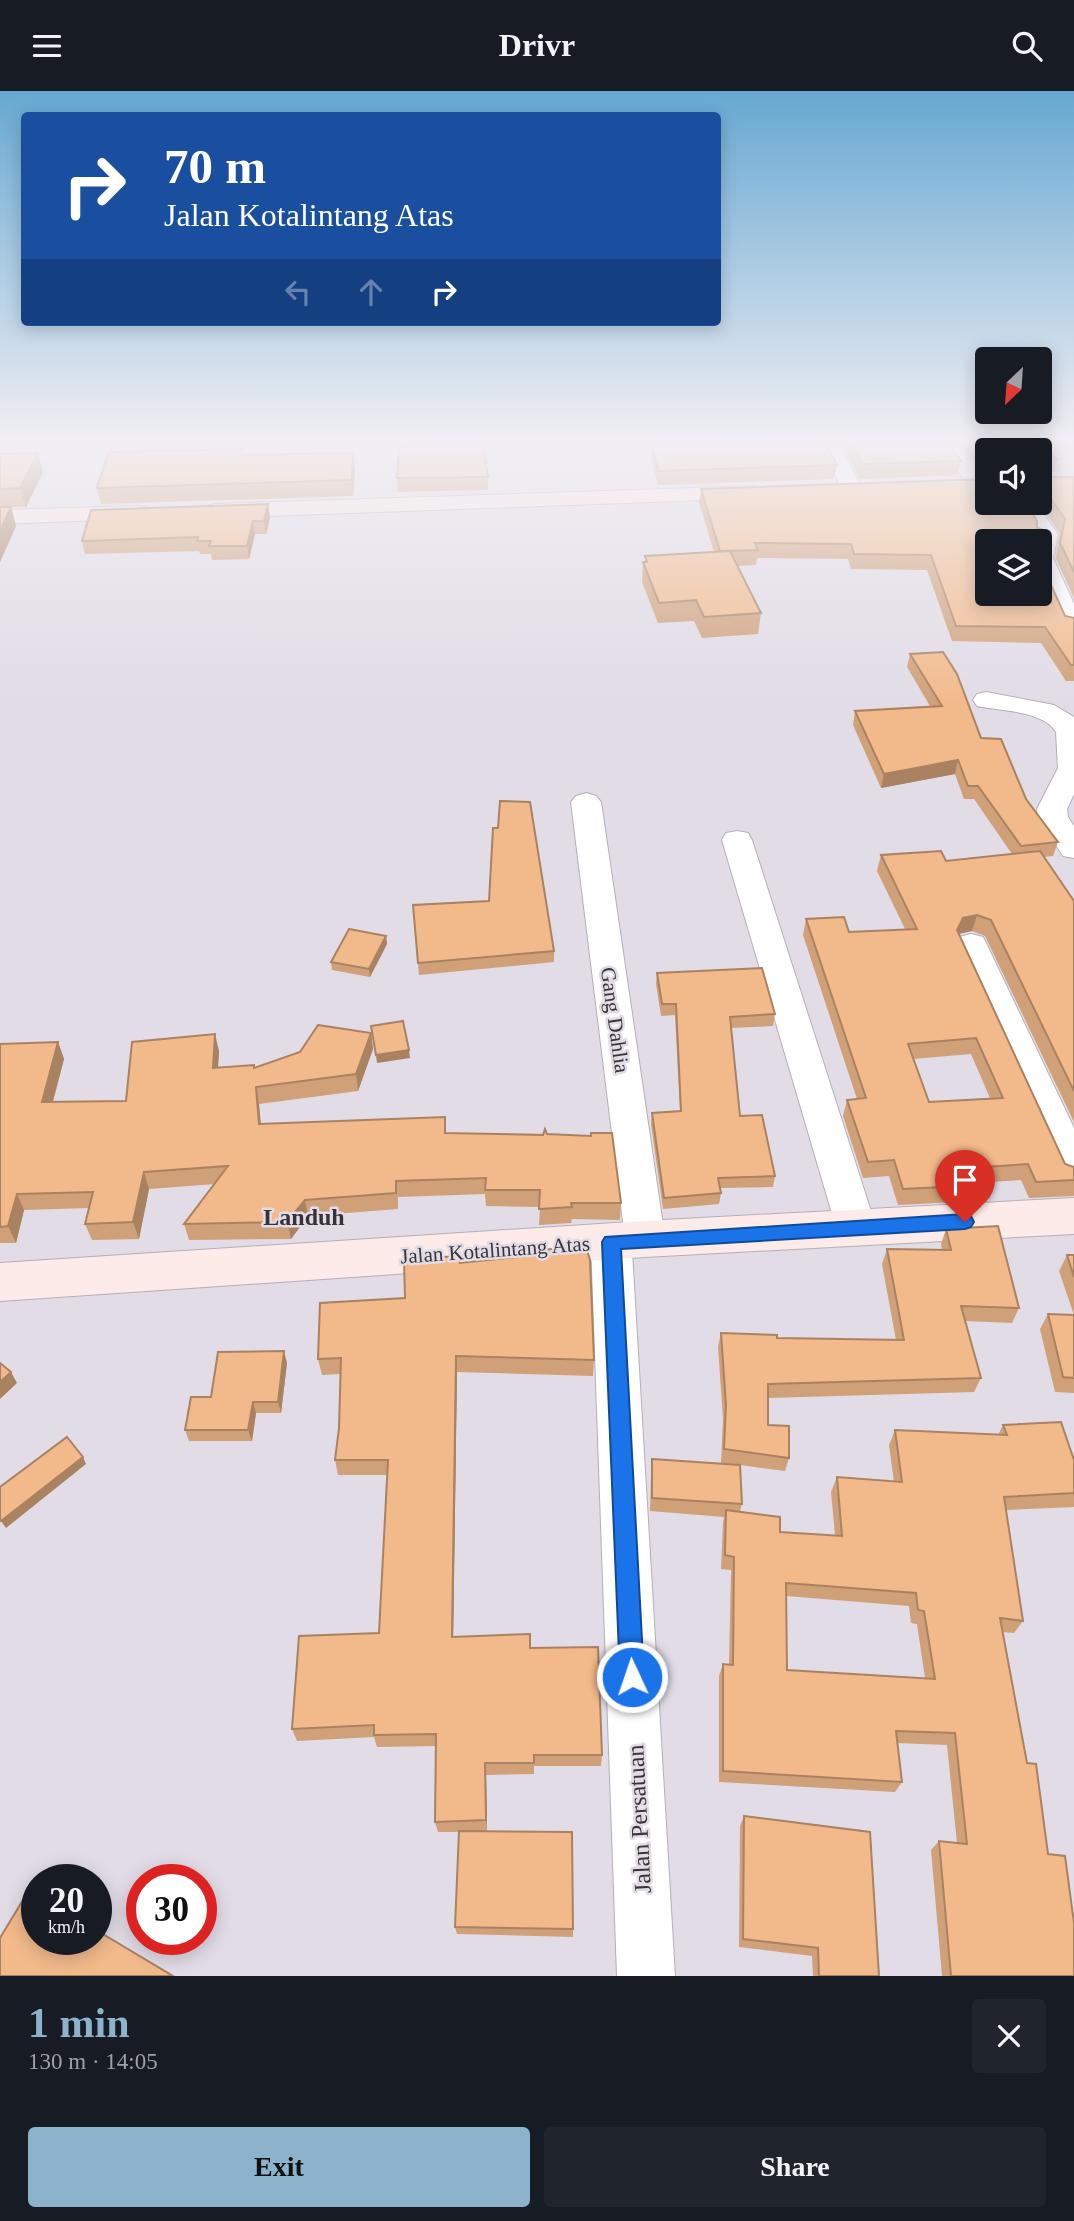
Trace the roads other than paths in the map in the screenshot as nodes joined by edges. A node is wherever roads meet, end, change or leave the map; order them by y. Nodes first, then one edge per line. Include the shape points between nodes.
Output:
1 (1042, 528) edge
2 (1071, 625) edge
3 (986, 699) dead end
4 (586, 802) dead end
5 (737, 840) dead end
6 (1074, 849) edge
7 (971, 945) dead end
8 (1074, 1168) edge
9 (1074, 1216) edge
10 (856, 1227) junction
11 (628, 1241) junction
12 (0, 1282) edge
13 (646, 1976) edge

1 - 2 street via 1047,535 1041,558
3 - 6 street via 1045,711 1064,722 1070,732 1072,768 1052,809
4 - 11 street, Gang Dahlia
5 - 10 street
7 - 8 street
9 - 10 main road, Jalan Kotalintang Atas
10 - 11 main road, Jalan Kotalintang Atas
11 - 12 main road, Jalan Kotalintang Atas
11 - 13 street, Jalan Persatuan

